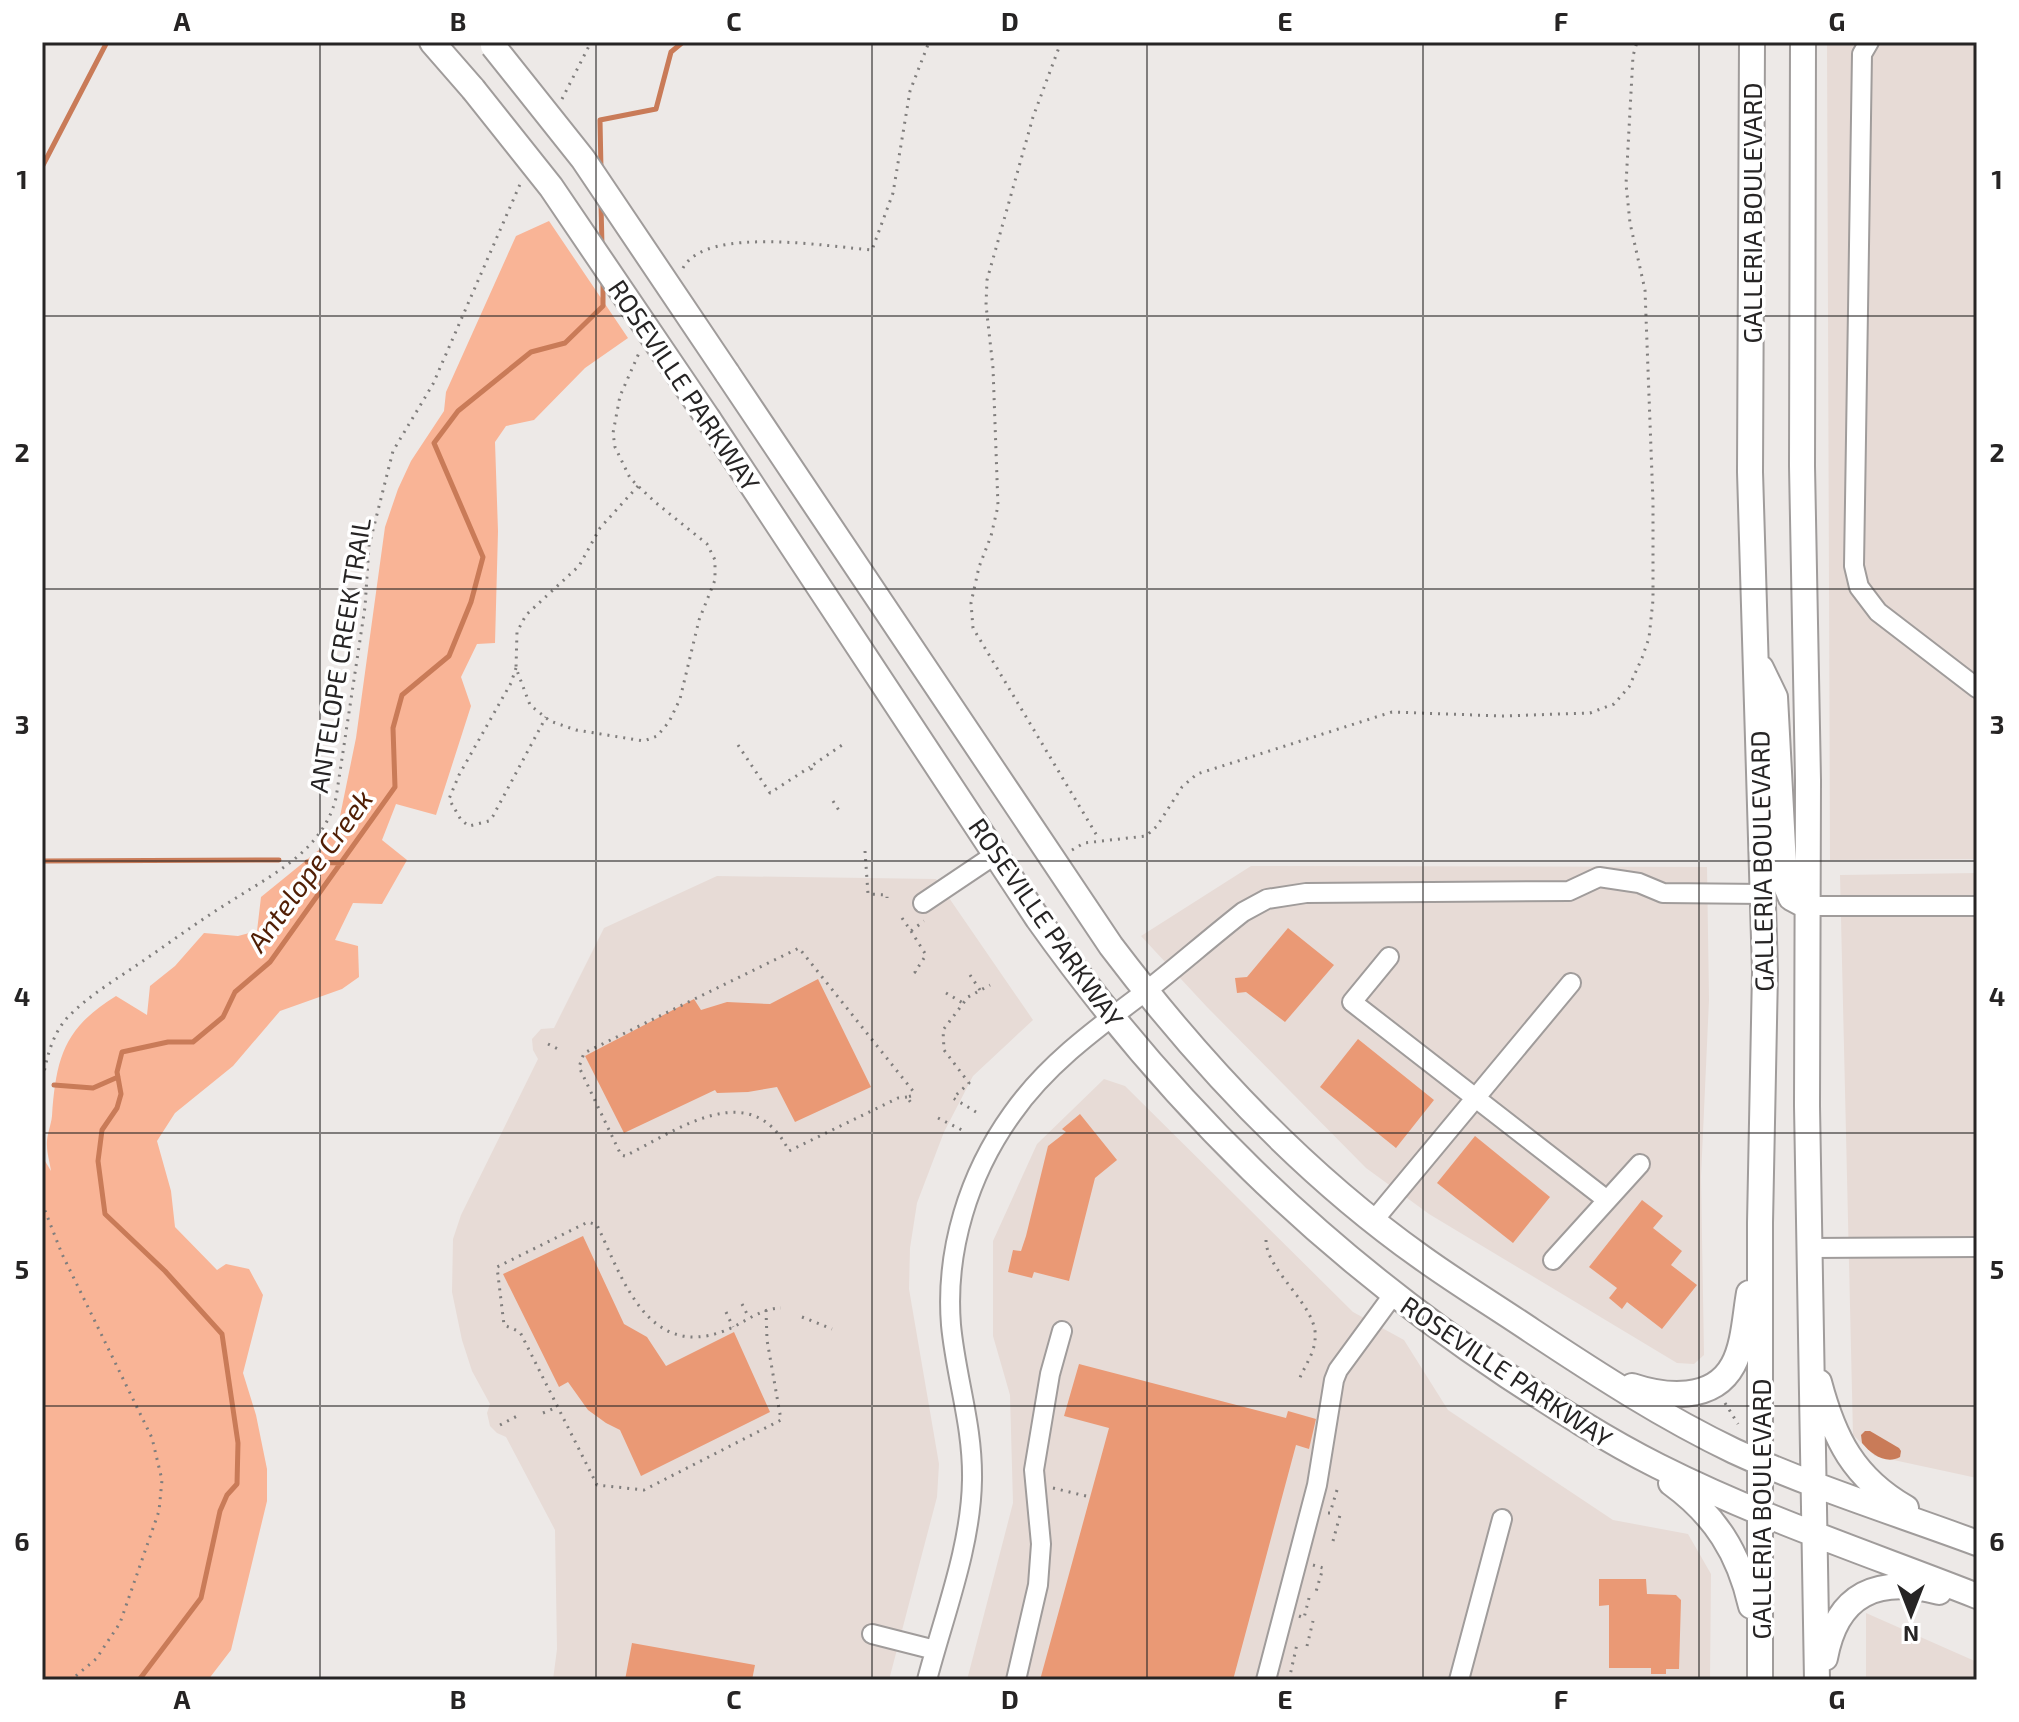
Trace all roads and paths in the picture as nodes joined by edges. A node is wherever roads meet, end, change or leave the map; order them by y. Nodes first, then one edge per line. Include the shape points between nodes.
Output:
1 (432, 42) edge
2 (591, 42) edge
3 (929, 42) edge
4 (1061, 42) edge
5 (1637, 42) edge
6 (1752, 42) edge
7 (1803, 42) edge
8 (1869, 42) edge
9 (491, 44) edge
10 (556, 112) dead end
11 (522, 180) dead end
12 (679, 276) dead end
13 (642, 347) dead end
14 (638, 486) junction
15 (1756, 658) junction
16 (516, 668) junction
17 (1977, 688) edge
18 (546, 717) junction
19 (845, 743) dead end
20 (738, 745) dead end
21 (833, 801) dead end
22 (840, 812) dead end
23 (1100, 840) junction
24 (865, 851) dead end
25 (996, 854) junction
26 (1054, 862) junction
27 (1764, 894) junction
28 (887, 898) dead end
29 (1806, 906) junction
30 (1977, 906) edge
31 (924, 912) joint
32 (902, 918) dead end
33 (911, 931) junction
34 (1389, 957) dead end
35 (918, 974) dead end
36 (970, 975) dead end
37 (1571, 983) dead end
38 (990, 985) dead end
39 (980, 990) junction
40 (1145, 991) junction
41 (946, 993) dead end
42 (963, 1003) junction
43 (1111, 1017) junction
44 (548, 1044) dead end
45 (562, 1051) dead end
46 (42, 1086) edge
47 (907, 1097) junction
48 (1475, 1100) junction
49 (913, 1106) dead end
50 (976, 1112) dead end
51 (938, 1118) dead end
52 (964, 1131) dead end
53 (1640, 1164) dead end
54 (1607, 1200) junction
55 (42, 1203) edge
56 (1374, 1220) junction
57 (1760, 1223) junction
58 (1266, 1240) dead end
59 (1977, 1247) edge
60 (1811, 1248) junction
61 (1553, 1260) dead end
62 (1393, 1295) junction
63 (742, 1304) dead end
64 (781, 1308) dead end
65 (766, 1310) junction
66 (726, 1312) dead end
67 (802, 1317) dead end
68 (749, 1319) junction
69 (733, 1327) junction
70 (1810, 1328) junction
71 (832, 1329) dead end
72 (1062, 1331) dead end
73 (1574, 1359) junction
74 (1299, 1380) dead end
75 (1719, 1392) dead end
76 (557, 1407) junction
77 (543, 1413) dead end
78 (521, 1414) dead end
79 (1738, 1424) dead end
80 (500, 1425) dead end
81 (1614, 1443) junction
82 (1760, 1462) junction
83 (1813, 1484) junction
84 (1044, 1485) dead end
85 (1090, 1497) dead end
86 (1760, 1512) junction
87 (1340, 1515) dead end
88 (1502, 1519) dead end
89 (1814, 1534) junction
90 (1333, 1541) dead end
91 (1977, 1542) edge
92 (1977, 1599) edge
93 (1313, 1621) dead end
94 (872, 1634) dead end
95 (1297, 1644) dead end
96 (1307, 1646) dead end
97 (935, 1650) junction
98 (1760, 1674) edge
99 (71, 1680) edge
100 (927, 1680) edge
101 (1016, 1680) edge
102 (1266, 1680) edge
103 (1289, 1680) edge
104 (1459, 1680) edge
105 (1817, 1680) edge
106 (1823, 1680) edge

1 - 25 main road, ROSEVILLE PARKWAY, bridge via 551,187
2 - 10 path
3 - 12 path via 910,91 893,193 872,250 748,241 722,244 687,262
4 - 23 path via 1033,117 987,280 998,506 971,603 973,628
5 - 23 path via 1626,184 1649,340 1653,586 1649,638 1629,687 1614,704 1590,713 1392,712 1197,774 1146,836
6 - 15 main road, GALLERIA BOULEVARD via 1750,472
7 - 29 main road, GALLERIA BOULEVARD
8 - 17 street via 1862,54 1854,566 1859,587 1878,612
9 - 26 main road, ROSEVILLE PARKWAY, bridge via 583,159
11 - 46 path, ANTELOPE CREEK TRAIL via 433,384 393,451 369,546 336,798 326,827 280,870 82,1005 52,1045
13 - 14 path via 620,396 613,433 615,447
14 - 16 path via 600,528 579,566 526,615 517,632
14 - 18 path via 707,544 715,560 715,580 699,620 680,699 657,736 644,741 576,730
15 - 27 main road, GALLERIA BOULEVARD
15 - 29 main road via 1775,697 1785,884 1791,898
16 - 18 path via 530,705
16 - 18 path via 449,799 461,820 469,826 489,821
19 - 20 path via 770,793
21 - 22 path
23 - 26 path via 1084,843
24 - 28 path via 868,894
25 - 31 street
25 - 43 main road, ROSEVILLE PARKWAY
26 - 40 main road, ROSEVILLE PARKWAY
27 - 40 street via 1663,893 1599,877 1569,891 1306,893 1267,899 1243,912
27 - 57 main road, GALLERIA BOULEVARD
29 - 30 street
29 - 60 main road, GALLERIA BOULEVARD
31 - 33 path
32 - 33 path
33 - 35 path via 926,955
34 - 48 street via 1352,1002
36 - 39 path
37 - 48 street
38 - 39 path
39 - 42 path
40 - 43 street
40 - 56 main road, ROSEVILLE PARKWAY via 1280,1139
41 - 42 path
42 - 50 path via 943,1030 944,1050 969,1083 953,1098
43 - 62 main road, ROSEVILLE PARKWAY via 1257,1177
43 - 97 street via 1074,1046 1012,1113 973,1182 961,1221 951,1324 969,1419 972,1482 965,1538
44 - 45 path
47 - 47 path via 913,1091 799,948 584,1053 579,1067 625,1156 724,1112 751,1114 768,1122 789,1151
47 - 49 path
48 - 54 street
48 - 56 street
51 - 52 path
53 - 54 street
54 - 61 street
55 - 99 path via 152,1438 162,1480 159,1511 120,1623 96,1659
56 - 73 main road, ROSEVILLE PARKWAY via 1421,1258
57 - 73 main road via 1737,1353 1720,1380 1695,1393 1668,1394 1632,1386
57 - 82 main road, GALLERIA BOULEVARD
58 - 74 path via 1314,1327 1313,1349
59 - 60 street
60 - 70 main road, GALLERIA BOULEVARD
62 - 81 main road, ROSEVILLE PARKWAY
62 - 102 street via 1334,1380 1317,1485
63 - 68 path
64 - 65 path
65 - 68 path
65 - 76 path via 781,1420 644,1490 597,1485
66 - 69 path
67 - 71 path
68 - 69 path
69 - 76 path via 692,1336 654,1324 635,1302 597,1225 588,1222 497,1267 504,1325 520,1332
70 - 83 main road, GALLERIA BOULEVARD
70 - 91 main road via 1825,1402 1854,1466 1891,1499
72 - 101 street via 1034,1470 1041,1544 1038,1585
73 - 82 main road, ROSEVILLE PARKWAY
75 - 79 path
76 - 77 path
78 - 80 path
81 - 86 main road, ROSEVILLE PARKWAY
81 - 98 main road via 1679,1488 1727,1538 1749,1598
82 - 83 main road, ROSEVILLE PARKWAY
82 - 86 main road, GALLERIA BOULEVARD
83 - 89 main road, GALLERIA BOULEVARD
83 - 91 main road, ROSEVILLE PARKWAY
84 - 85 path
86 - 89 main road, ROSEVILLE PARKWAY
86 - 98 main road, GALLERIA BOULEVARD
87 - 90 path
88 - 104 street
89 - 92 main road, ROSEVILLE PARKWAY
89 - 105 main road, GALLERIA BOULEVARD
92 - 106 main road via 1903,1586 1861,1595 1835,1622
93 - 96 path
94 - 97 street
95 - 103 path
97 - 100 street

